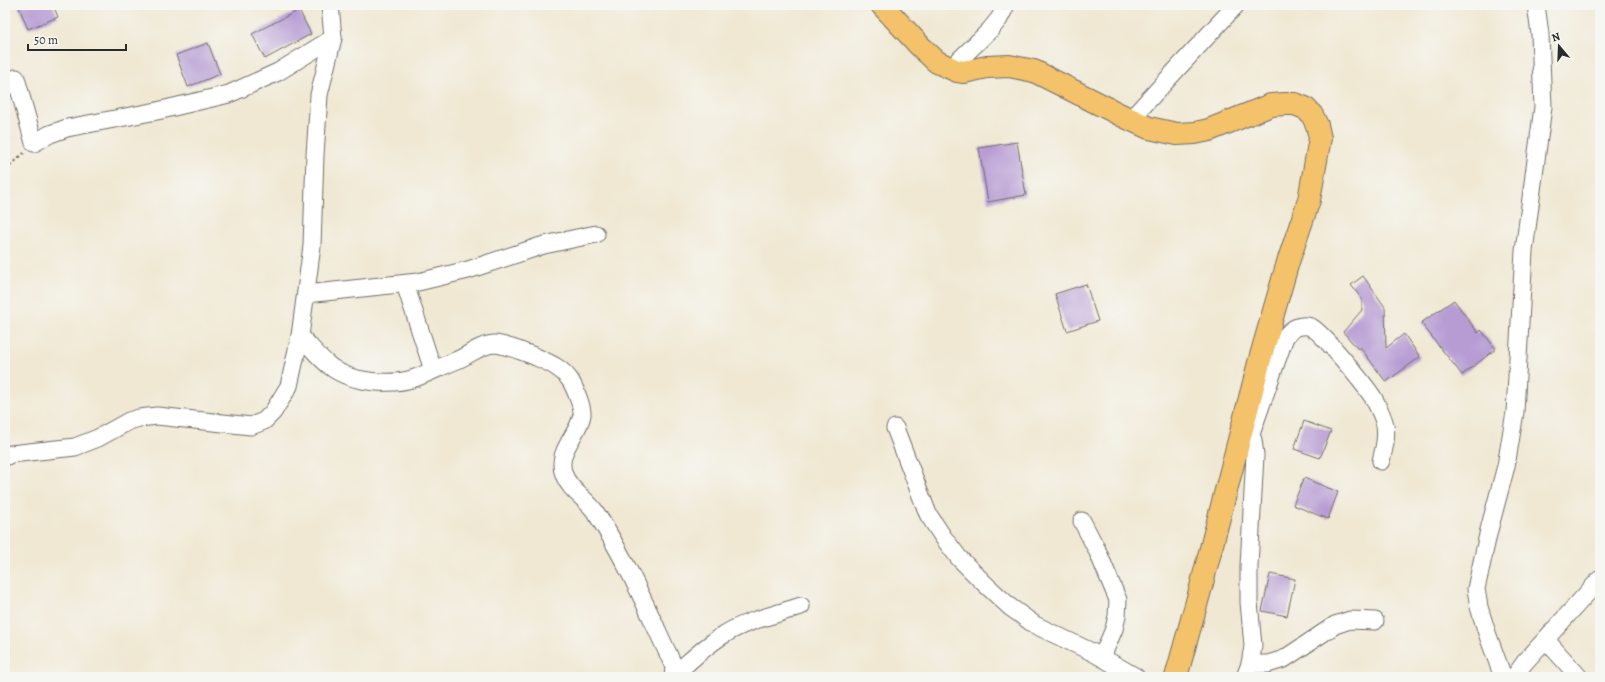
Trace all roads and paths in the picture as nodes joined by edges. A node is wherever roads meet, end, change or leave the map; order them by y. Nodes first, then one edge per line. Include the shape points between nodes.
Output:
1 (330, 5) edge
2 (882, 5) edge
3 (1006, 5) edge
4 (1236, 5) edge
5 (1536, 5) edge
6 (332, 38) junction
7 (951, 68) junction
8 (16, 78) dead end
9 (1131, 119) junction
10 (34, 143) junction
11 (5, 170) edge
12 (596, 234) dead end
13 (405, 284) junction
14 (306, 294) junction
15 (300, 336) junction
16 (433, 370) junction
17 (895, 428) dead end
18 (1247, 428) junction
19 (5, 457) edge
20 (1381, 461) dead end
21 (1082, 521) dead end
22 (1600, 579) edge
23 (801, 606) dead end
24 (1375, 621) dead end
25 (1546, 640) junction
26 (1102, 658) junction
27 (1247, 671) edge
28 (673, 676) edge
29 (1136, 677) edge
30 (1176, 677) edge
31 (1503, 677) edge
32 (1514, 677) edge
33 (1579, 677) edge

1 - 6 street
2 - 7 main road via 937,62
3 - 7 street via 990,30
4 - 9 street
5 - 31 street via 1540,34 1542,107 1524,250 1515,412 1506,466 1476,590 1483,620
6 - 10 street via 278,72 229,94 67,128
6 - 14 street via 319,95 312,246
7 - 9 main road via 964,72 1008,66 1034,71
8 - 10 street
9 - 18 main road via 1149,128 1177,134 1195,133 1209,130 1271,105 1295,104 1305,108 1317,125 1320,138 1308,200 1266,337
10 - 11 path
12 - 13 street via 544,245 468,270
13 - 14 street
13 - 16 street
14 - 15 street
15 - 16 street via 332,368 367,381 387,382 414,378
15 - 19 street via 289,386 273,412 264,421 251,426 157,416 139,418 75,447 11,454
16 - 28 street via 480,348 495,344 521,351 558,367 570,380 582,414 564,452 564,476 596,512 633,579 674,667
17 - 26 street via 928,514 959,558 1010,607 1035,625
18 - 20 street via 1285,337 1295,327 1311,327 1361,381 1380,410 1386,439
18 - 27 street via 1255,446 1249,566 1253,646
18 - 30 main road
21 - 26 street via 1118,600 1114,629
22 - 25 street
23 - 28 street via 726,633
24 - 27 street via 1350,620 1335,625 1284,659
25 - 32 street
25 - 33 street
26 - 29 street

